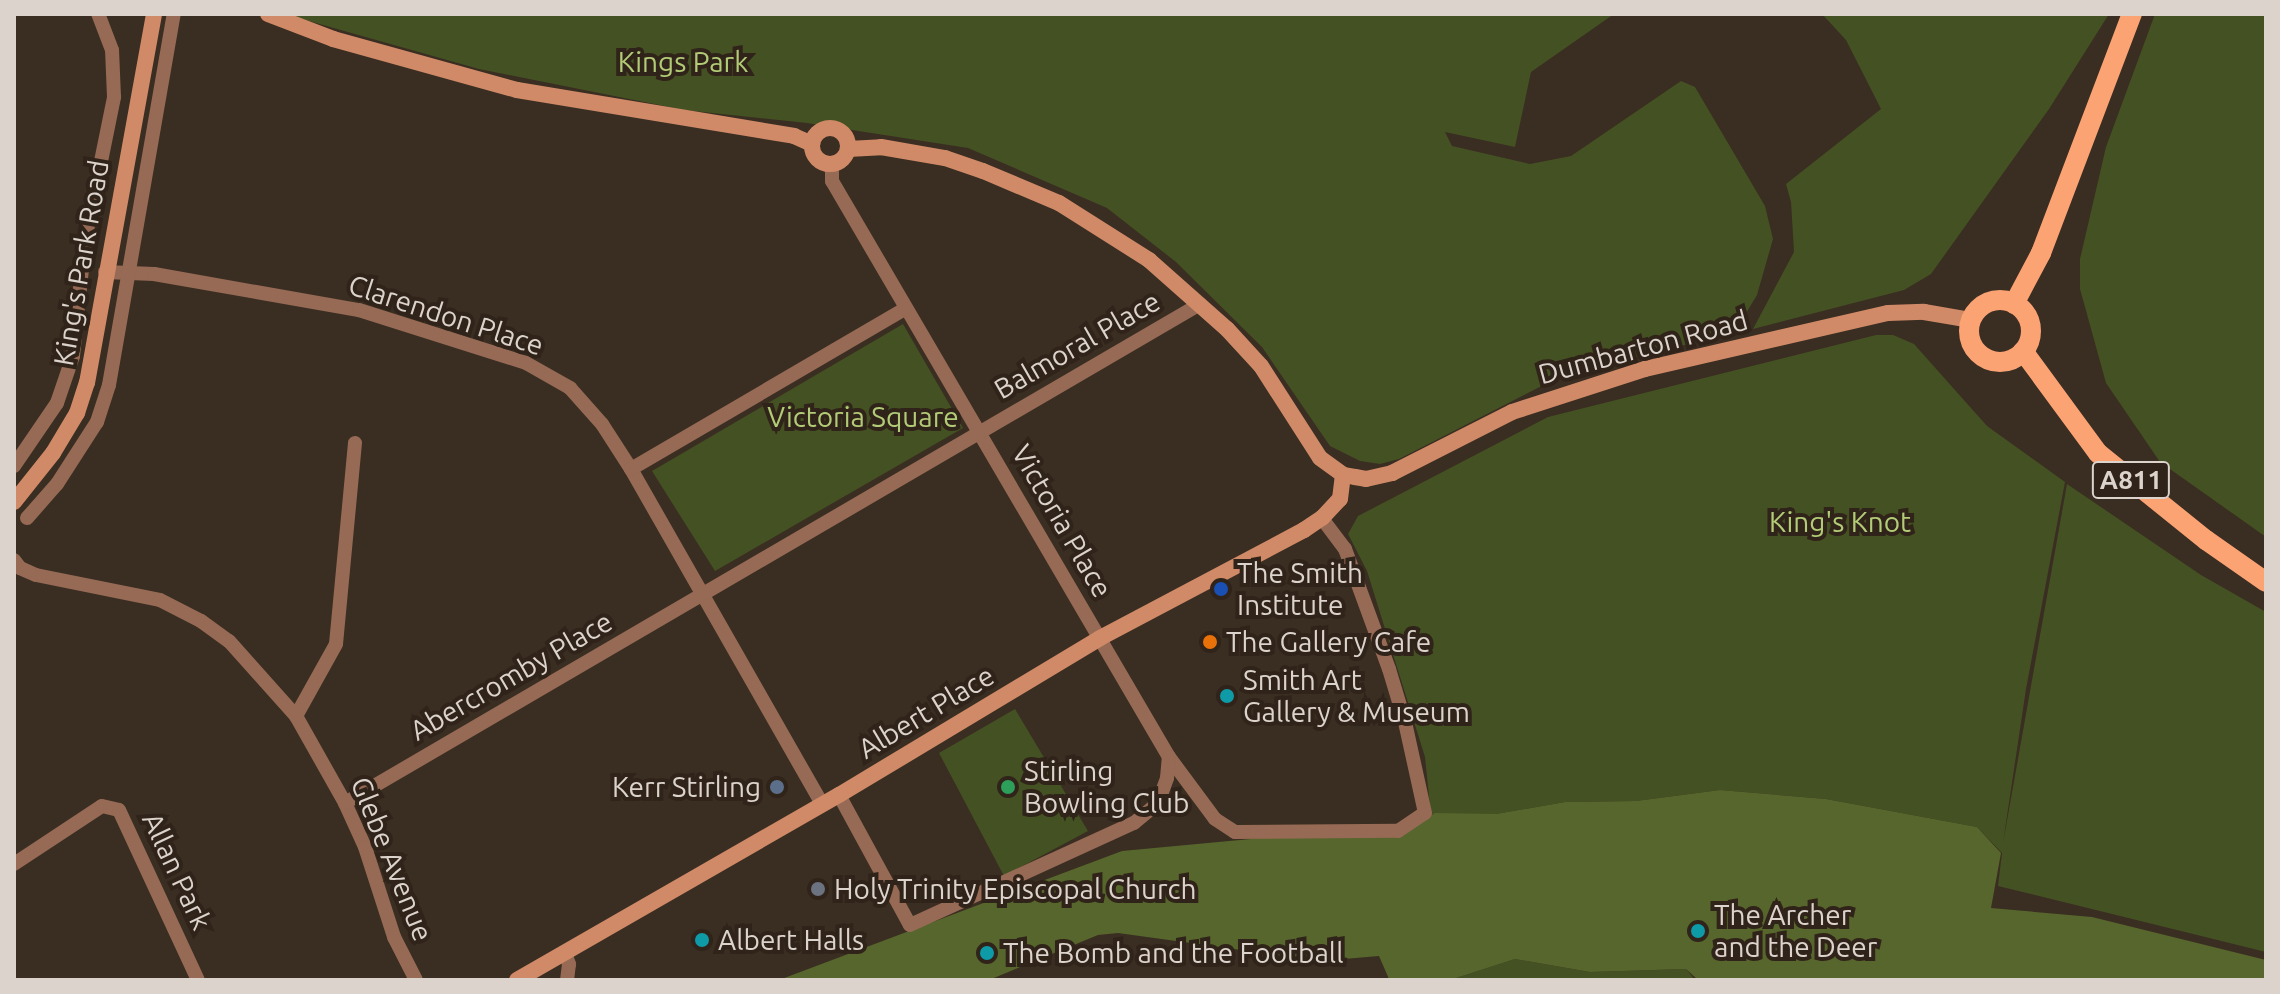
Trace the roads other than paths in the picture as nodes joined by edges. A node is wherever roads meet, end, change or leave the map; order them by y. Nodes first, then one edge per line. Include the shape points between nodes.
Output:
1 (98, 14) edge
2 (154, 14) edge
3 (174, 14) edge
4 (268, 14) edge
5 (2132, 14) edge
6 (812, 144) junction
7 (848, 149) junction
8 (832, 164) junction
9 (105, 272) junction
10 (130, 275) junction
11 (1200, 304) junction
12 (2014, 304) junction
13 (905, 309) junction
14 (1971, 320) junction
15 (2023, 351) junction
16 (979, 431) junction
17 (355, 443) dead end
18 (14, 466) edge
19 (631, 469) junction
20 (1343, 475) junction
21 (14, 502) edge
22 (27, 518) dead end
23 (1322, 518) junction
24 (14, 560) edge
25 (2266, 582) edge
26 (704, 595) junction
27 (1100, 638) junction
28 (296, 716) junction
29 (1169, 757) junction
30 (839, 795) junction
31 (345, 803) junction
32 (822, 804) junction
33 (14, 864) edge
34 (565, 953) junction
35 (198, 980) edge
36 (416, 980) edge
37 (517, 980) edge
38 (567, 980) edge

1 - 18 street via 112,50 114,97 85,240 73,356 57,403
2 - 9 main road, King's Park Road
3 - 10 street
4 - 6 main road via 333,39 517,90 794,136
5 - 12 main road via 2041,253
6 - 7 main road via 816,134 832,128 843,133
6 - 8 main road via 817,159
7 - 8 main road
7 - 11 main road via 881,147 945,158 1016,184 1059,203 1149,260
8 - 13 street via 832,181
9 - 10 street, Clarendon Place
9 - 21 main road, King's Park Road via 77,413
10 - 19 street, Clarendon Place via 168,276 359,310 526,363 570,388
10 - 22 street via 97,422 57,484
11 - 16 street, Balmoral Place
11 - 20 main road via 1261,366 1316,454
12 - 14 main road via 1984,304
12 - 15 main road via 2030,326
13 - 16 street
13 - 19 street
14 - 15 main road via 1972,345 1984,358 2005,362
14 - 20 main road, Dumbarton Road via 1924,312 1888,313 1645,369 1512,412 1380,477
15 - 25 main road, A811 via 2098,453
16 - 26 street
16 - 27 street, Victoria Place
17 - 28 street via 336,644
19 - 26 street, Clarendon Place
20 - 23 main road via 1340,499
23 - 27 main road, Albert Place
23 - 29 street, Victoria Place via 1345,549 1389,669 1425,813 1398,831 1235,832 1215,819
24 - 28 street, Glebe Avenue via 36,575 160,600 201,621 229,641
26 - 31 street, Abercromby Place
26 - 32 street, Clarendon Place
27 - 29 street, Victoria Place
27 - 30 main road, Albert Place
28 - 31 street, Glebe Avenue
29 - 30 street via 1158,803 1134,823 910,925
30 - 32 main road, Albert Place
31 - 36 street, Glebe Avenue via 394,937
32 - 34 main road, Albert Place
33 - 35 street, Allan Park via 102,806 119,810
34 - 37 main road, Albert Place
34 - 38 street

